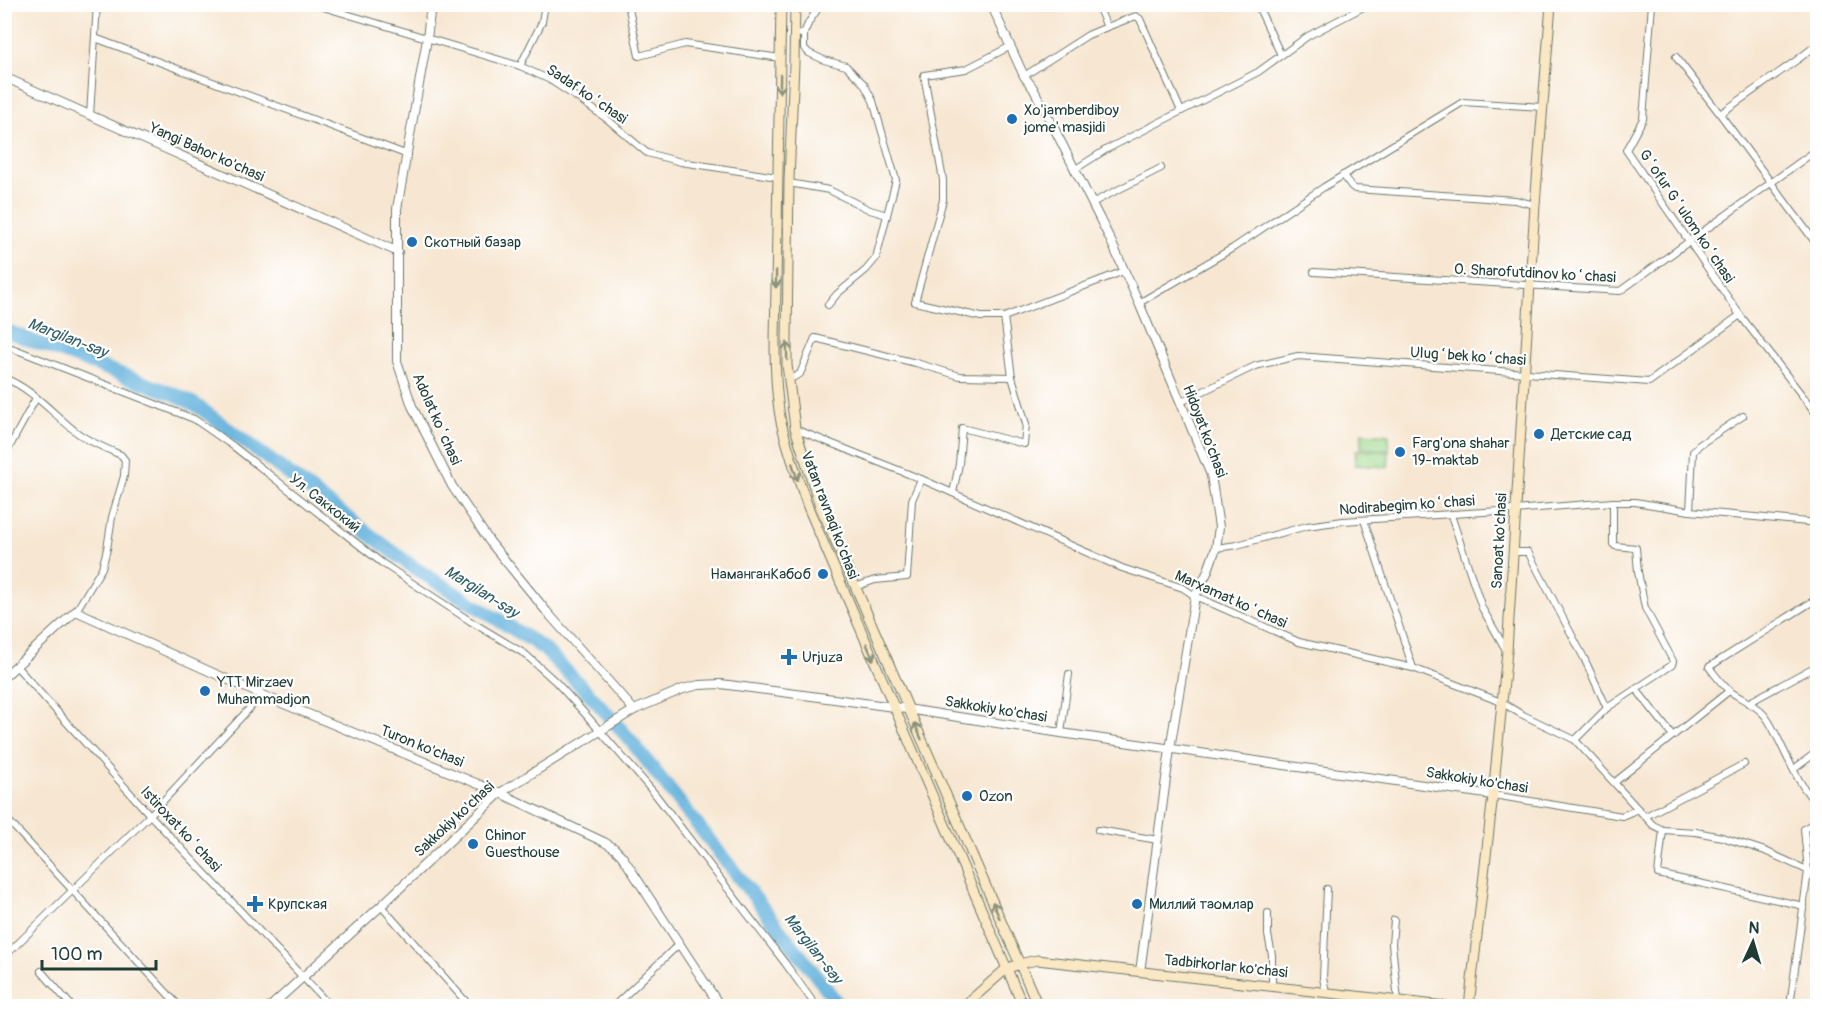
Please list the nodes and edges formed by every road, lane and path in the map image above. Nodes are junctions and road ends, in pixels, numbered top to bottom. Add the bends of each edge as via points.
1 (97, 4) edge
2 (313, 4) edge
3 (431, 4) edge
4 (545, 4) edge
5 (628, 4) edge
6 (781, 4) edge
7 (795, 4) edge
8 (821, 4) edge
9 (991, 4) edge
10 (1097, 4) edge
11 (1257, 4) edge
12 (1369, 4) edge
13 (1551, 4) edge
14 (1652, 4) edge
15 (1107, 27) junction
16 (800, 35) junction
17 (95, 38) junction
18 (427, 39) junction
19 (1818, 44) edge
20 (1009, 46) junction
21 (1281, 55) junction
22 (1676, 57) dead end
23 (780, 58) junction
24 (520, 66) junction
25 (1024, 76) junction
26 (4, 77) edge
27 (1543, 107) junction
28 (1181, 111) junction
29 (1720, 114) junction
30 (90, 115) junction
31 (1818, 149) edge
32 (408, 154) junction
33 (778, 155) junction
34 (790, 155) junction
35 (1161, 168) dead end
36 (1074, 170) junction
37 (1343, 175) junction
38 (777, 177) junction
39 (789, 183) junction
40 (1770, 183) junction
41 (1092, 202) junction
42 (1535, 205) junction
43 (887, 215) junction
44 (1688, 242) junction
45 (1818, 246) edge
46 (398, 252) junction
47 (1124, 271) junction
48 (1314, 272) dead end
49 (1531, 287) junction
50 (1139, 303) junction
51 (828, 305) dead end
52 (1740, 315) junction
53 (1004, 317) junction
54 (4, 345) edge
55 (1525, 372) junction
56 (1012, 377) junction
57 (4, 378) edge
58 (788, 380) junction
59 (36, 398) junction
60 (1181, 402) junction
61 (1743, 416) dead end
62 (1818, 416) edge
63 (795, 428) junction
64 (4, 457) edge
65 (921, 479) junction
66 (953, 493) junction
67 (1613, 502) junction
68 (1515, 510) junction
69 (1690, 511) junction
70 (1451, 515) junction
71 (1364, 520) junction
72 (1818, 523) edge
73 (1216, 548) junction
74 (1513, 552) junction
75 (855, 586) junction
76 (1195, 596) junction
77 (1818, 598) edge
78 (76, 611) junction
79 (1507, 651) junction
80 (1818, 664) edge
81 (16, 666) junction
82 (1413, 668) junction
83 (1069, 674) dead end
84 (4, 677) edge
85 (1636, 689) junction
86 (1729, 691) junction
87 (262, 695) junction
88 (1501, 702) junction
89 (1748, 703) junction
90 (894, 707) junction
91 (1608, 708) junction
92 (909, 709) junction
93 (634, 710) junction
94 (600, 730) junction
95 (1061, 733) junction
96 (1673, 736) junction
97 (1575, 740) junction
98 (1170, 749) junction
99 (1818, 751) edge
100 (1744, 764) dead end
101 (1794, 769) junction
102 (1615, 782) junction
103 (500, 793) junction
104 (1493, 795) junction
105 (1818, 804) edge
106 (1638, 808) junction
107 (150, 814) junction
108 (4, 816) edge
109 (1646, 816) junction
110 (1818, 820) edge
111 (1098, 830) dead end
112 (1663, 830) junction
113 (1158, 840) junction
114 (1808, 871) junction
115 (1818, 875) edge
116 (1327, 889) dead end
117 (73, 891) junction
118 (381, 906) junction
119 (1804, 906) junction
120 (1268, 913) dead end
121 (1394, 920) dead end
122 (679, 944) junction
123 (4, 957) edge
124 (1019, 964) junction
125 (1006, 969) junction
126 (41, 971) dead end
127 (1140, 972) junction
128 (303, 978) junction
129 (1272, 986) junction
130 (1326, 992) junction
131 (1398, 1001) junction
132 (4, 1002) edge
133 (468, 1004) dead end
134 (9, 1006) edge
135 (65, 1006) edge
136 (178, 1006) edge
137 (271, 1006) edge
138 (330, 1006) edge
139 (614, 1006) edge
140 (720, 1006) edge
141 (816, 1006) edge
142 (964, 1006) edge
143 (1023, 1006) edge
144 (1038, 1006) edge
145 (1445, 1006) edge
146 (1469, 1006) edge
147 (1790, 1006) edge

1 - 17 street
2 - 18 street, Sadaf koʻchasi
3 - 18 street, Adolat koʻchasi
4 - 24 street via 542,22
5 - 23 street via 639,56 685,44
6 - 23 main road, Vatan ravnaqi ko'chasi
7 - 16 main road, Vatan ravnaqi ko'chasi
8 - 16 street
9 - 20 street, Hidoyat ko'chasi
10 - 15 street
11 - 21 street
12 - 21 street
13 - 27 main road, Sanoat ko'chasi
14 - 44 street, Gʻofur Gʻulom koʻchasi via 1643,119 1626,150
15 - 25 street
15 - 28 street via 1131,17 1140,19
16 - 34 main road, Vatan ravnaqi ko'chasi
16 - 43 street via 809,53 846,66 864,84 873,101 896,180
17 - 30 street
17 - 32 street
18 - 24 street, Sadaf koʻchasi
18 - 32 street, Adolat koʻchasi
19 - 29 street
20 - 25 street, Hidoyat ko'chasi
20 - 53 street via 966,69 924,75 943,180 943,200 915,302 981,318
21 - 28 street via 1257,72
22 - 29 street
23 -> 33 main road, Vatan ravnaqi ko'chasi
24 - 38 street, Sadaf koʻchasi via 579,99 647,153
25 - 36 street, Hidoyat ko'chasi
26 - 30 street, Yangi Bahor ko'chasi
27 - 37 street via 1463,102
27 - 42 main road, Sanoat ko'chasi
28 - 36 street
29 - 40 street
30 - 46 street, Yangi Bahor ko'chasi
31 - 40 street, O. Sharofutdinov koʻchasi
32 - 46 street, Adolat koʻchasi via 397,209
33 - 34 main road
33 - 38 main road, Vatan ravnaqi ko'chasi
34 - 39 main road, Vatan ravnaqi ko'chasi
35 - 41 street
36 - 41 street, Hidoyat ko'chasi
37 - 42 street via 1355,189 1515,200
37 - 50 street via 1233,248
38 -> 90 main road, Vatan ravnaqi ko'chasi via 775,350 781,419 808,507
39 - 43 street via 829,190
58 -> 39 main road, Vatan ravnaqi ko'chasi
40 - 44 street, O. Sharofutdinov koʻchasi
40 - 45 street
41 - 47 street, Hidoyat ko'chasi
42 - 49 main road, Sanoat ko'chasi
43 - 51 street via 876,258
44 - 49 street, O. Sharofutdinov koʻchasi via 1620,291
44 - 52 street, Gʻofur Gʻulom koʻchasi
46 - 93 street, Adolat koʻchasi via 397,361 412,406 452,486 490,542
47 - 50 street, Hidoyat ko'chasi
47 - 53 street
48 - 49 street, O. Sharofutdinov koʻchasi
49 - 55 main road, Sanoat ko'chasi
50 - 60 street, Hidoyat ko'chasi
52 - 55 street, Ulugʻbek koʻchasi via 1649,382
52 - 62 street, Gʻofur Gʻulom koʻchasi
53 - 56 street
54 - 94 street, Ул. Саккокий via 194,419 382,563 525,654
55 - 60 street, Ulugʻbek koʻchasi via 1298,356 1256,366
55 - 68 main road, Sanoat ko'chasi
56 - 58 street via 960,376 814,338 800,374
56 - 66 street via 1026,424 1024,444 962,428
57 - 59 street
58 - 63 main road, Vatan ravnaqi ko'chasi
59 - 64 street
59 - 78 street via 81,435 124,460 124,476 102,568
60 - 73 street, Hidoyat ko'chasi via 1211,475 1219,527
61 - 69 street via 1694,452
63 - 65 street, Marxamat koʻchasi
63 - 75 main road, Vatan ravnaqi ko'chasi via 819,503
65 - 66 street, Marxamat koʻchasi
65 - 75 street via 912,500 907,577
66 - 76 street, Marxamat koʻchasi
67 - 68 street, Nodirabegim koʻchasi
67 - 69 street, Nodirabegim koʻchasi
67 - 85 street via 1613,544 1636,548 1645,608 1673,660 1672,665
68 - 70 street, Nodirabegim koʻchasi
68 - 74 main road, Sanoat ko'chasi
69 - 72 street, Nodirabegim koʻchasi
70 - 71 street, Nodirabegim koʻchasi
70 - 79 street via 1482,608
71 - 73 street, Nodirabegim koʻchasi via 1307,526
71 - 82 street
73 - 76 street, Hidoyat ko'chasi
74 - 79 main road, Sanoat ko'chasi
74 - 91 street via 1528,552
75 - 92 main road, Vatan ravnaqi ko'chasi
76 - 82 street, Marxamat koʻchasi via 1299,642
76 - 98 street, Hidoyat ko'chasi
77 - 86 street via 1709,668
78 - 81 street
78 - 87 street, Turon ko'chasi
79 - 88 main road, Sanoat ko'chasi
80 - 89 street
81 - 84 street
81 - 107 street, Istiroxat koʻchasi
82 - 88 street, Marxamat koʻchasi
83 - 95 street
85 - 91 street
85 - 96 street
86 - 89 street
86 - 96 street
87 - 103 street, Turon ko'chasi
87 - 107 street
88 - 97 street, Marxamat koʻchasi
88 - 104 main road, Sanoat ko'chasi
89 - 101 street via 1767,718
90 - 92 street, Sakkokiy ko'chasi
90 - 93 street, Sakkokiy ko'chasi via 721,684 683,689
90 - 125 main road, Vatan ravnaqi ko'chasi
91 - 97 street
92 - 95 street, Sakkokiy ko'chasi
124 -> 92 main road, Vatan ravnaqi ko'chasi
93 - 94 street, Sakkokiy ko'chasi
94 - 103 street, Sakkokiy ko'chasi
94 - 141 street, Ул. Саккокий via 655,794
95 - 98 street, Sakkokiy ko'chasi
96 - 102 street
97 - 102 street, Marxamat koʻchasi
98 - 104 street, Sakkokiy ko'chasi
98 - 113 street, Hidoyat ko'chasi
99 - 101 street
100 - 109 street
101 - 105 street
102 - 106 street, Marxamat koʻchasi
103 - 118 street, Sakkokiy ko'chasi
103 - 122 street, Turon ko'chasi via 614,848
104 - 106 street, Sakkokiy ko'chasi via 1622,816
104 - 146 main road, Sanoat ko'chasi
106 - 109 street
107 - 117 street
107 - 128 street, Istiroxat koʻchasi
108 - 117 street
109 - 112 street
110 - 114 street via 1804,829
111 - 113 street
112 - 114 street via 1722,837
112 - 119 street via 1658,874
113 - 127 street, Hidoyat ko'chasi
114 - 115 street
114 - 119 street
116 - 130 street via 1323,978
117 - 123 street
117 - 136 street
118 - 128 street, Sakkokiy ko'chasi
118 - 133 street
119 - 147 street
120 - 129 street
121 - 131 street via 1392,944
122 - 139 street
122 - 140 street, Turon ko'chasi
124 - 125 main road, Tadbirkorlar ko'chasi
124 - 127 main road, Tadbirkorlar ko'chasi via 1037,960
124 - 144 main road
125 - 142 main road
125 - 143 main road
126 - 135 street via 69,1003
127 - 129 main road, Tadbirkorlar ko'chasi
128 - 137 street, Sakkokiy ko'chasi
128 - 138 street, Istiroxat koʻchasi
129 - 130 main road, Tadbirkorlar ko'chasi
130 - 131 main road, Tadbirkorlar ko'chasi
131 - 145 main road, Tadbirkorlar ko'chasi
132 - 134 main road

